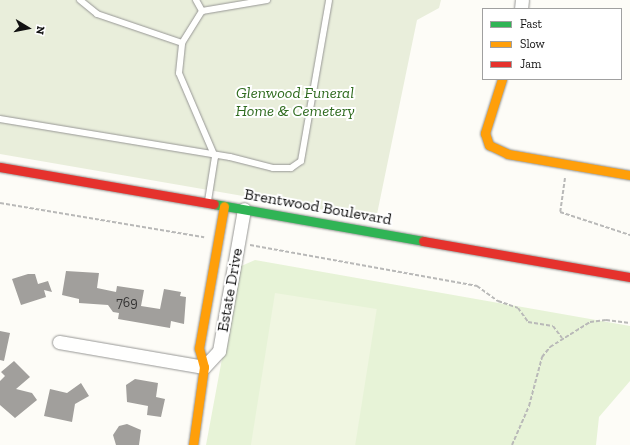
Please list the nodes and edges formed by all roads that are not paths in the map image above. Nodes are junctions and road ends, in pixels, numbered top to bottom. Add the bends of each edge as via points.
1 (80, 0) edge
2 (196, 0) edge
3 (267, 0) edge
4 (329, 0) edge
5 (202, 11) junction
6 (182, 43) junction
7 (502, 80) edge
8 (0, 118) edge
9 (215, 157) junction
10 (0, 167) edge
11 (630, 175) edge
12 (208, 203) junction
13 (224, 206) junction
14 (244, 209) junction
15 (630, 277) edge
16 (59, 342) dead end
17 (204, 366) junction
18 (193, 445) edge

1 - 6 lane via 97,14
2 - 5 lane
3 - 5 lane
4 - 9 lane via 301,161 291,168 273,168
5 - 6 lane
6 - 9 lane via 179,73
7 - 11 street via 485,133 489,145 508,154
8 - 9 lane
9 - 12 lane
10 - 12 street, Brentwood Boulevard
12 - 13 street, Brentwood Boulevard
13 - 14 street, Brentwood Boulevard
13 - 17 street, Estate Drive via 198,348
14 - 15 street, Brentwood Boulevard
14 - 17 street, Estate Drive via 219,351
16 - 17 street
17 - 18 street, Estate Drive

